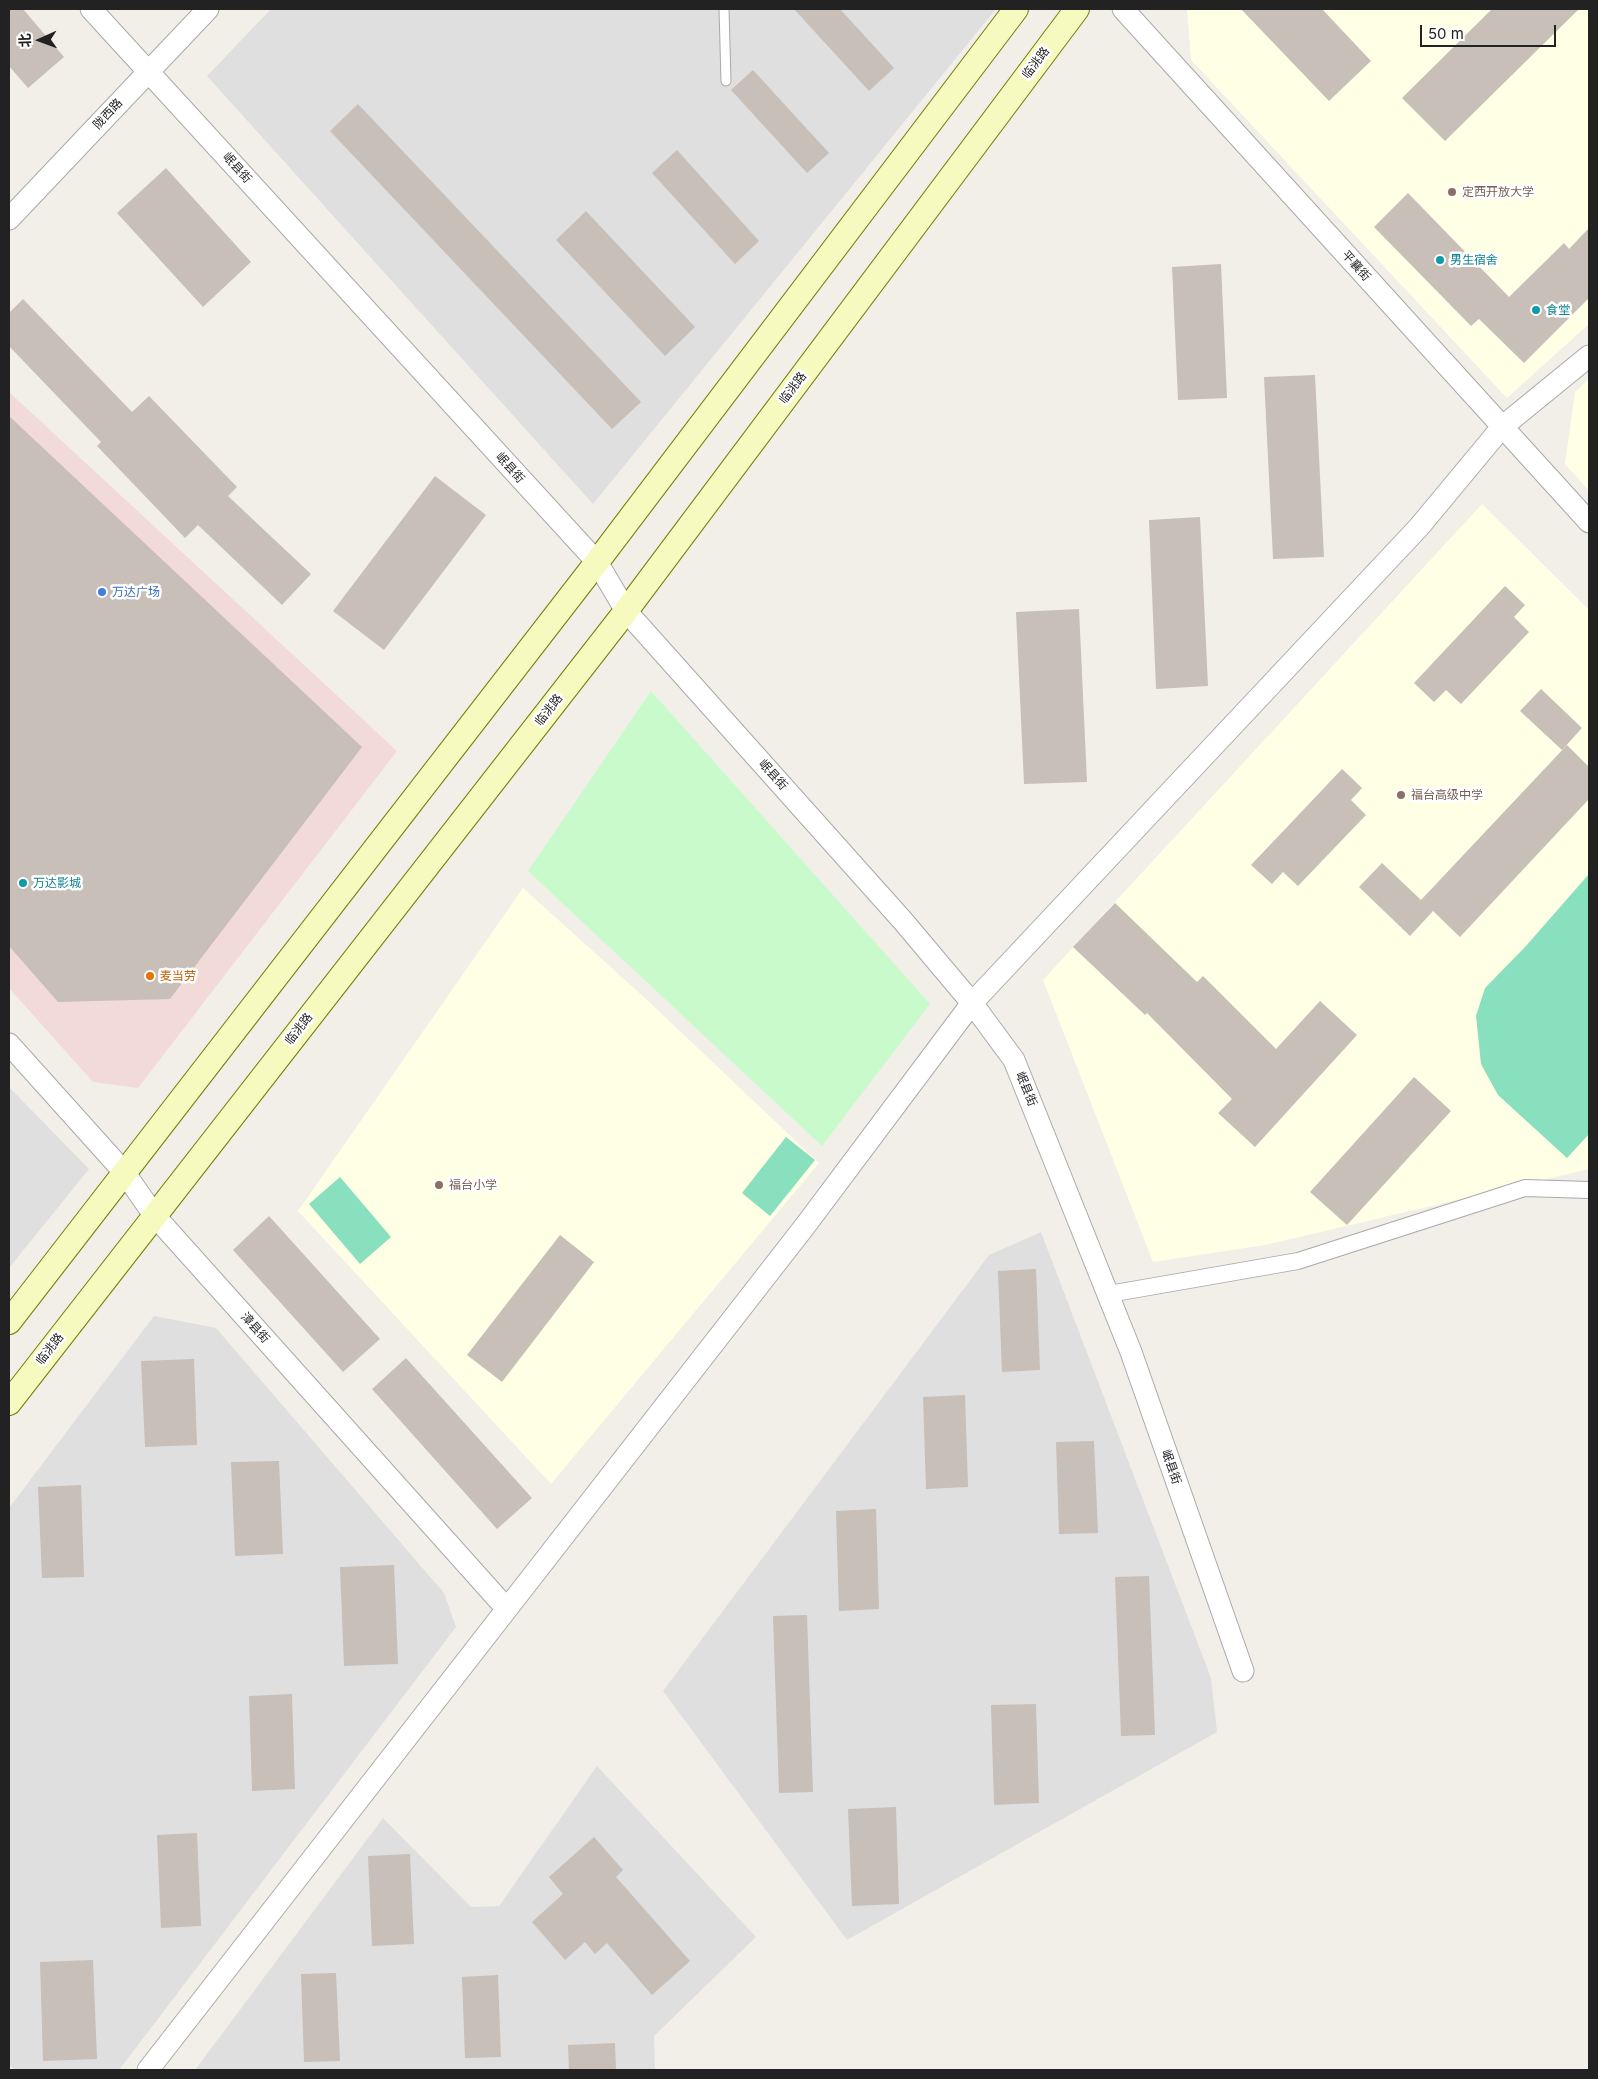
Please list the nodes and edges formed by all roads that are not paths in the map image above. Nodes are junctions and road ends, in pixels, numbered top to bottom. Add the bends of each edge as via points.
1 (91, 9) edge
2 (208, 9) edge
3 (724, 9) edge
4 (1016, 9) edge
5 (1077, 9) edge
6 (1124, 9) edge
7 (148, 71) junction
8 (726, 81) dead end
9 (9, 219) edge
10 (1589, 356) edge
11 (1502, 427) junction
12 (1589, 522) edge
13 (596, 562) junction
14 (626, 611) junction
15 (972, 1002) junction
16 (9, 1044) edge
17 (124, 1172) junction
18 (1589, 1190) edge
19 (154, 1214) junction
20 (1109, 1294) junction
21 (9, 1322) edge
22 (9, 1403) edge
23 (506, 1608) junction
24 (1243, 1671) dead end
25 (148, 2070) edge

1 - 7 street, 岷县街
2 - 7 street, 陇西路
3 - 8 lane
4 - 13 main road
5 - 14 main road, 临洮路
6 - 11 street, 平襄街
7 - 9 street, 陇西路
7 - 13 street, 岷县街
10 - 11 street
11 - 12 street, 平襄街
11 - 15 street via 1419,527
13 - 14 street, 岷县街
13 - 17 main road
14 - 15 street, 岷县街
14 - 19 main road, 临洮路
15 - 20 street, 岷县街 via 1014,1060
15 - 23 street via 805,1226
16 - 17 street, 漳县街
17 - 19 street, 漳县街
17 - 21 main road
18 - 20 street via 1525,1188 1298,1261
19 - 22 main road, 临洮路
19 - 23 street, 漳县街
20 - 24 street, 岷县街
23 - 25 street

